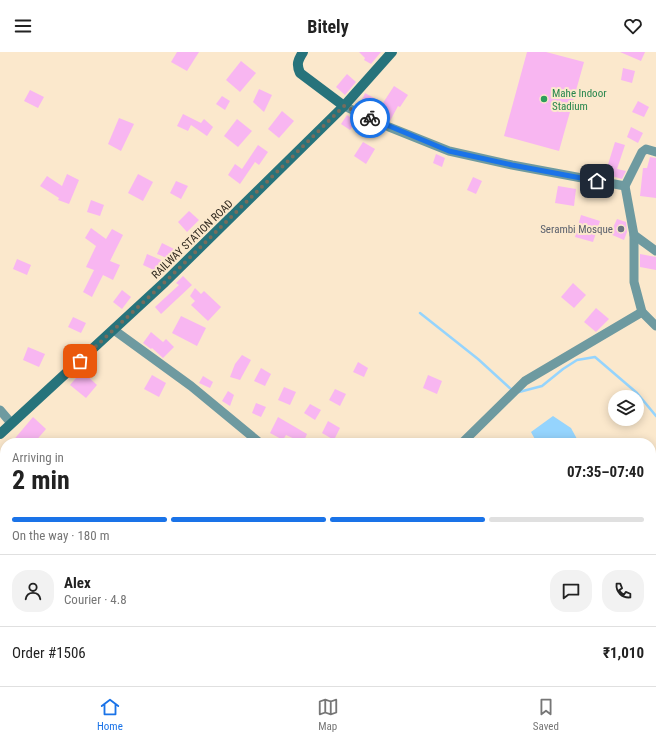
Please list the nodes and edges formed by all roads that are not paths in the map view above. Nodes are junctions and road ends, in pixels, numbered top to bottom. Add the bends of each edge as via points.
1 (303, 52) edge
2 (392, 52) edge
3 (344, 106) junction
4 (656, 152) edge
5 (626, 186) junction
6 (634, 235) junction
7 (656, 251) edge
8 (642, 312) junction
9 (656, 326) edge
10 (114, 330) junction
11 (0, 410) edge
12 (11, 423) junction
13 (0, 434) edge
14 (254, 438) edge
15 (467, 438) edge

1 - 3 street via 297,67 300,74
2 - 3 street, RAILWAY STATION ROAD
3 - 5 street via 449,151
3 - 10 street, RAILWAY STATION ROAD
4 - 5 street via 646,149 642,152
5 - 6 street
6 - 7 street
6 - 8 street via 634,282
8 - 9 street
8 - 15 street via 525,381
10 - 12 street, RAILWAY STATION ROAD
10 - 14 street via 191,386
11 - 12 street
12 - 13 street, RAILWAY STATION ROAD

